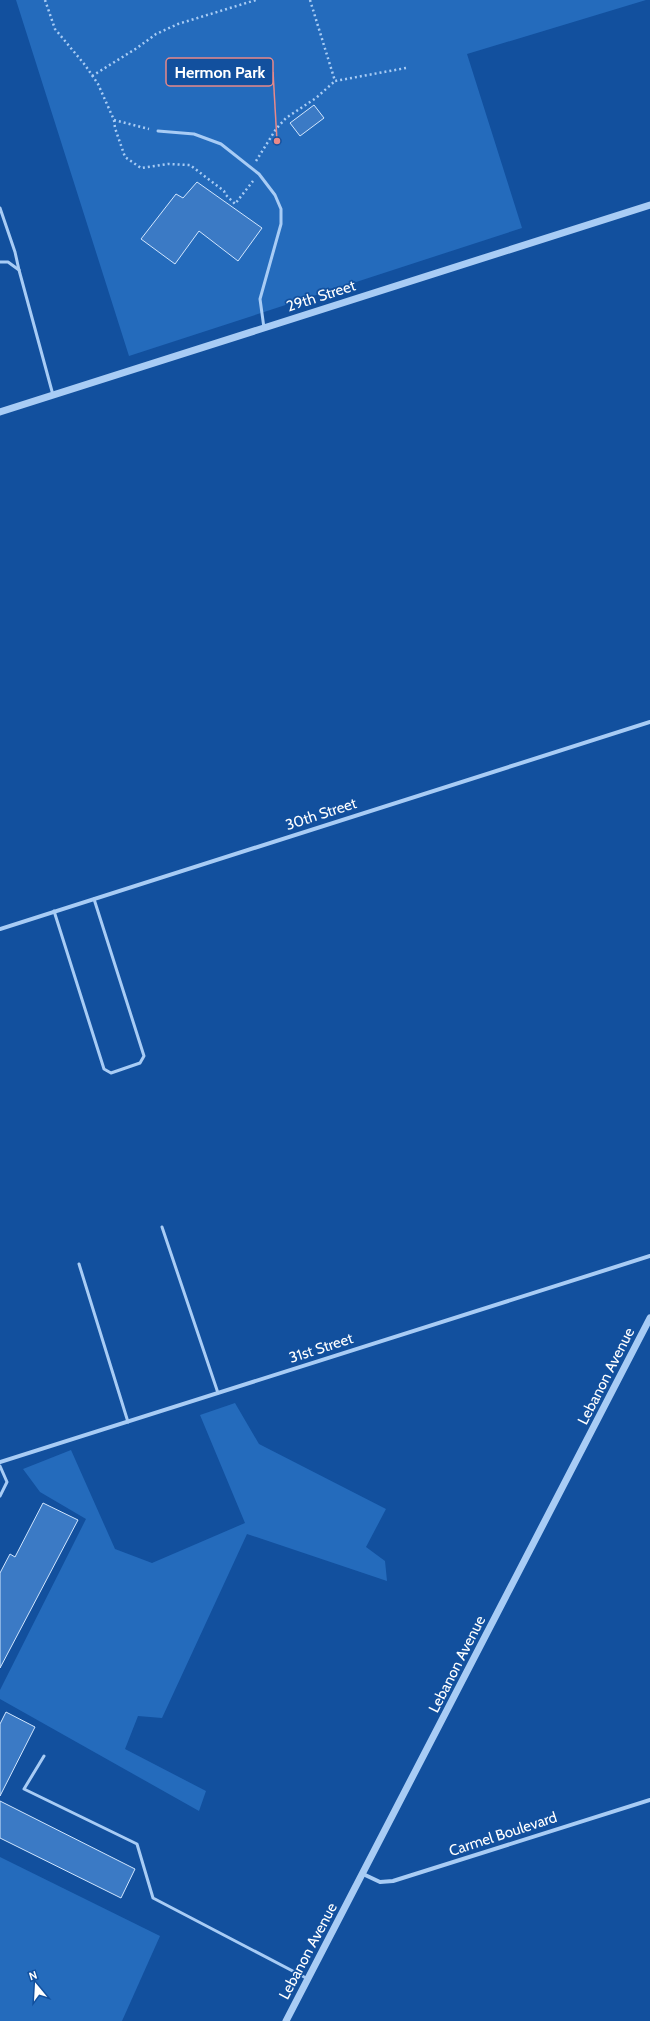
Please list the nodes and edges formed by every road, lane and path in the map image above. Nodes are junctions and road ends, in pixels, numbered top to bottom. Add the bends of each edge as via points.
1 (45, 0) edge
2 (256, 0) edge
3 (310, 0) edge
4 (406, 68) dead end
5 (92, 76) junction
6 (335, 81) junction
7 (114, 120) junction
8 (158, 131) joint
9 (252, 168) junction
10 (259, 174) junction
11 (650, 205) edge
12 (0, 208) edge
13 (0, 262) edge
14 (19, 270) junction
15 (264, 328) junction
16 (53, 395) junction
17 (0, 412) edge
18 (650, 722) edge
19 (94, 899) junction
20 (54, 911) junction
21 (0, 928) edge
22 (162, 1227) dead end
23 (650, 1256) edge
24 (79, 1264) dead end
25 (650, 1318) edge
26 (218, 1393) junction
27 (128, 1422) junction
28 (0, 1462) edge
29 (0, 1466) edge
30 (0, 1496) edge
31 (44, 1756) dead end
32 (650, 1800) edge
33 (363, 1874) junction
34 (308, 1979) junction
35 (286, 2021) edge

1 - 5 path via 56,29
2 - 5 path via 178,24 156,34
3 - 6 path
4 - 6 path
5 - 7 path
6 - 9 path via 316,98 286,118 276,129
7 - 8 path
7 - 10 path via 125,157 141,168 168,164 190,165 224,191 235,204
8 - 9 lane via 194,134 221,144
9 - 10 lane
10 - 15 lane via 275,195 281,209 281,224 260,299
11 - 15 street, 29th Street
12 - 14 lane
13 - 14 lane via 8,262
14 - 16 lane
15 - 16 street, 29th Street
16 - 17 street, 29th Street
18 - 19 street, 30th Street
19 - 20 street, 30th Street
19 - 20 lane via 144,1056 140,1063 111,1073 104,1069
20 - 21 street, 30th Street
22 - 26 lane
23 - 26 street, 31st Street
24 - 27 lane
25 - 33 street, Lebanon Avenue
26 - 27 street, 31st Street
27 - 28 street, 31st Street
29 - 30 lane via 7,1482
31 - 34 lane via 24,1789 137,1844 153,1898
32 - 33 street, Carmel Boulevard via 393,1881 380,1882
33 - 34 street, Lebanon Avenue
34 - 35 street, Lebanon Avenue

